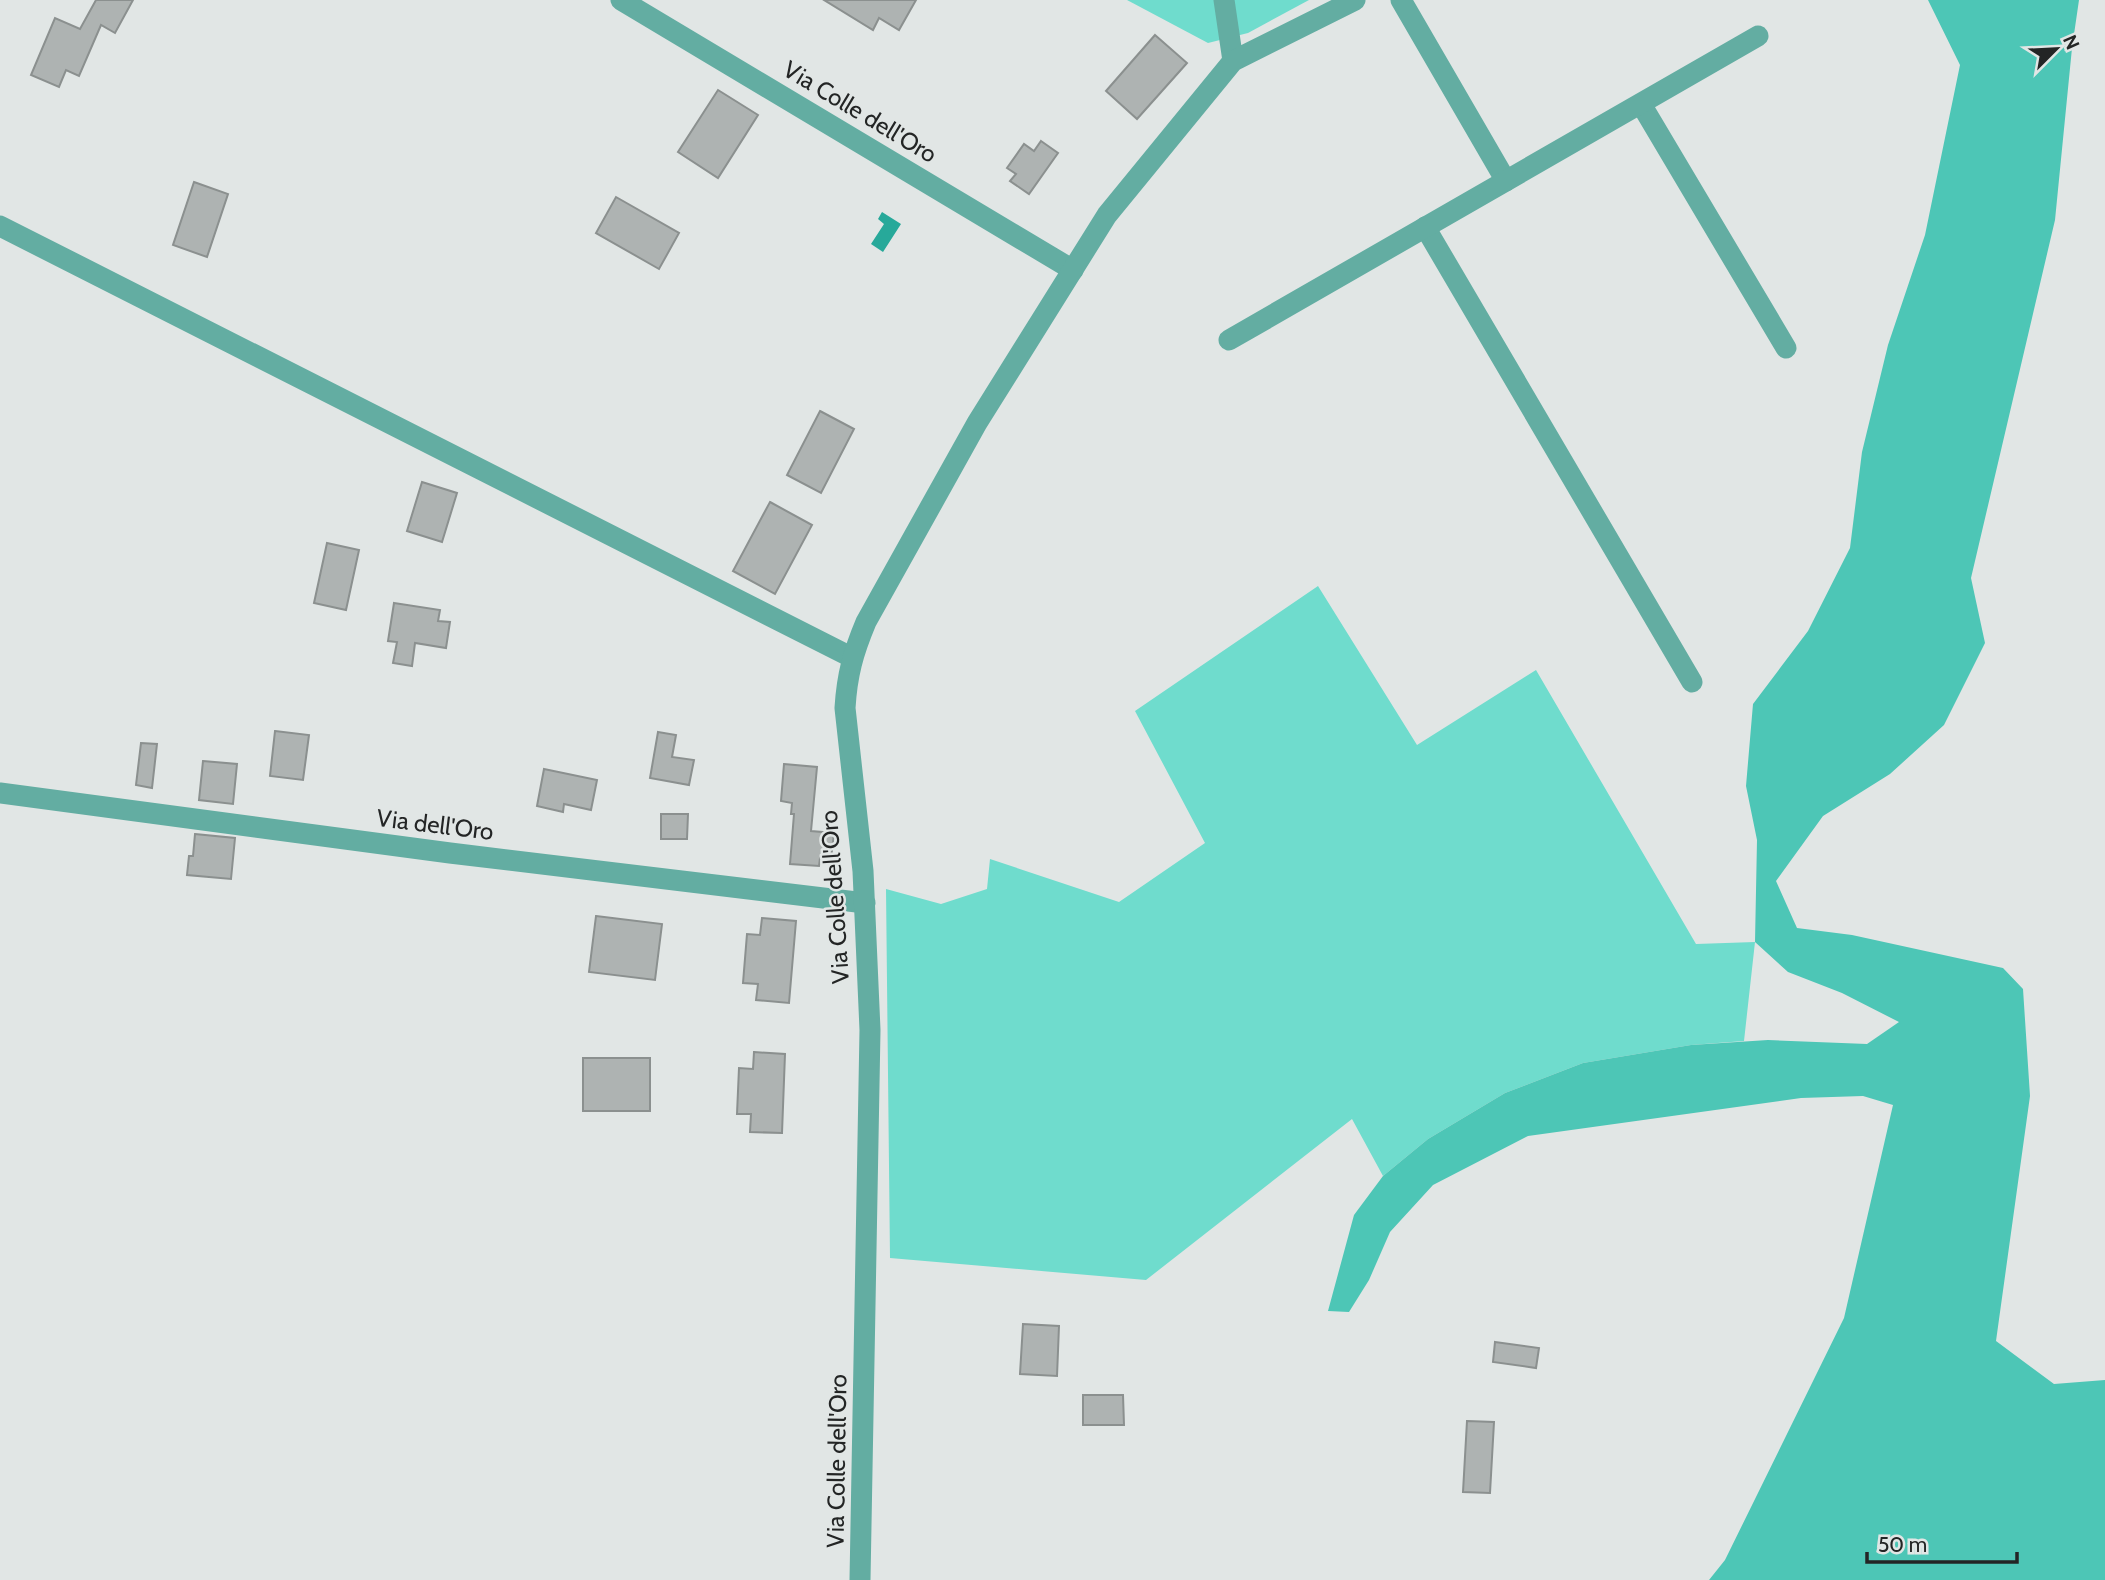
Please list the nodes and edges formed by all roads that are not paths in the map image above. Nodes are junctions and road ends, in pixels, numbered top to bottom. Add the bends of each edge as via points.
1 (621, 0) edge
2 (1224, 0) edge
3 (1354, 0) edge
4 (1401, 0) edge
5 (1758, 36) dead end
6 (1233, 61) junction
7 (1641, 104) junction
8 (1506, 181) junction
9 (0, 226) edge
10 (1425, 227) junction
11 (1073, 270) junction
12 (1229, 340) dead end
13 (1786, 348) dead end
14 (851, 657) junction
15 (1692, 682) dead end
16 (0, 793) edge
17 (864, 903) junction
18 (860, 1580) edge

1 - 11 street, Via Colle dell'Oro
2 - 6 street
3 - 6 street, Via Colle dell'Oro
4 - 8 street
5 - 7 street
6 - 11 street, Via Colle dell'Oro via 1107,215
7 - 8 street
7 - 13 street
8 - 10 street
9 - 14 street
10 - 12 street
10 - 15 street
11 - 14 street, Via Colle dell'Oro via 977,423
14 - 17 street, Via Colle dell'Oro via 845,708
16 - 17 street, Via dell'Oro
17 - 18 street, Via Colle dell'Oro via 870,1030

